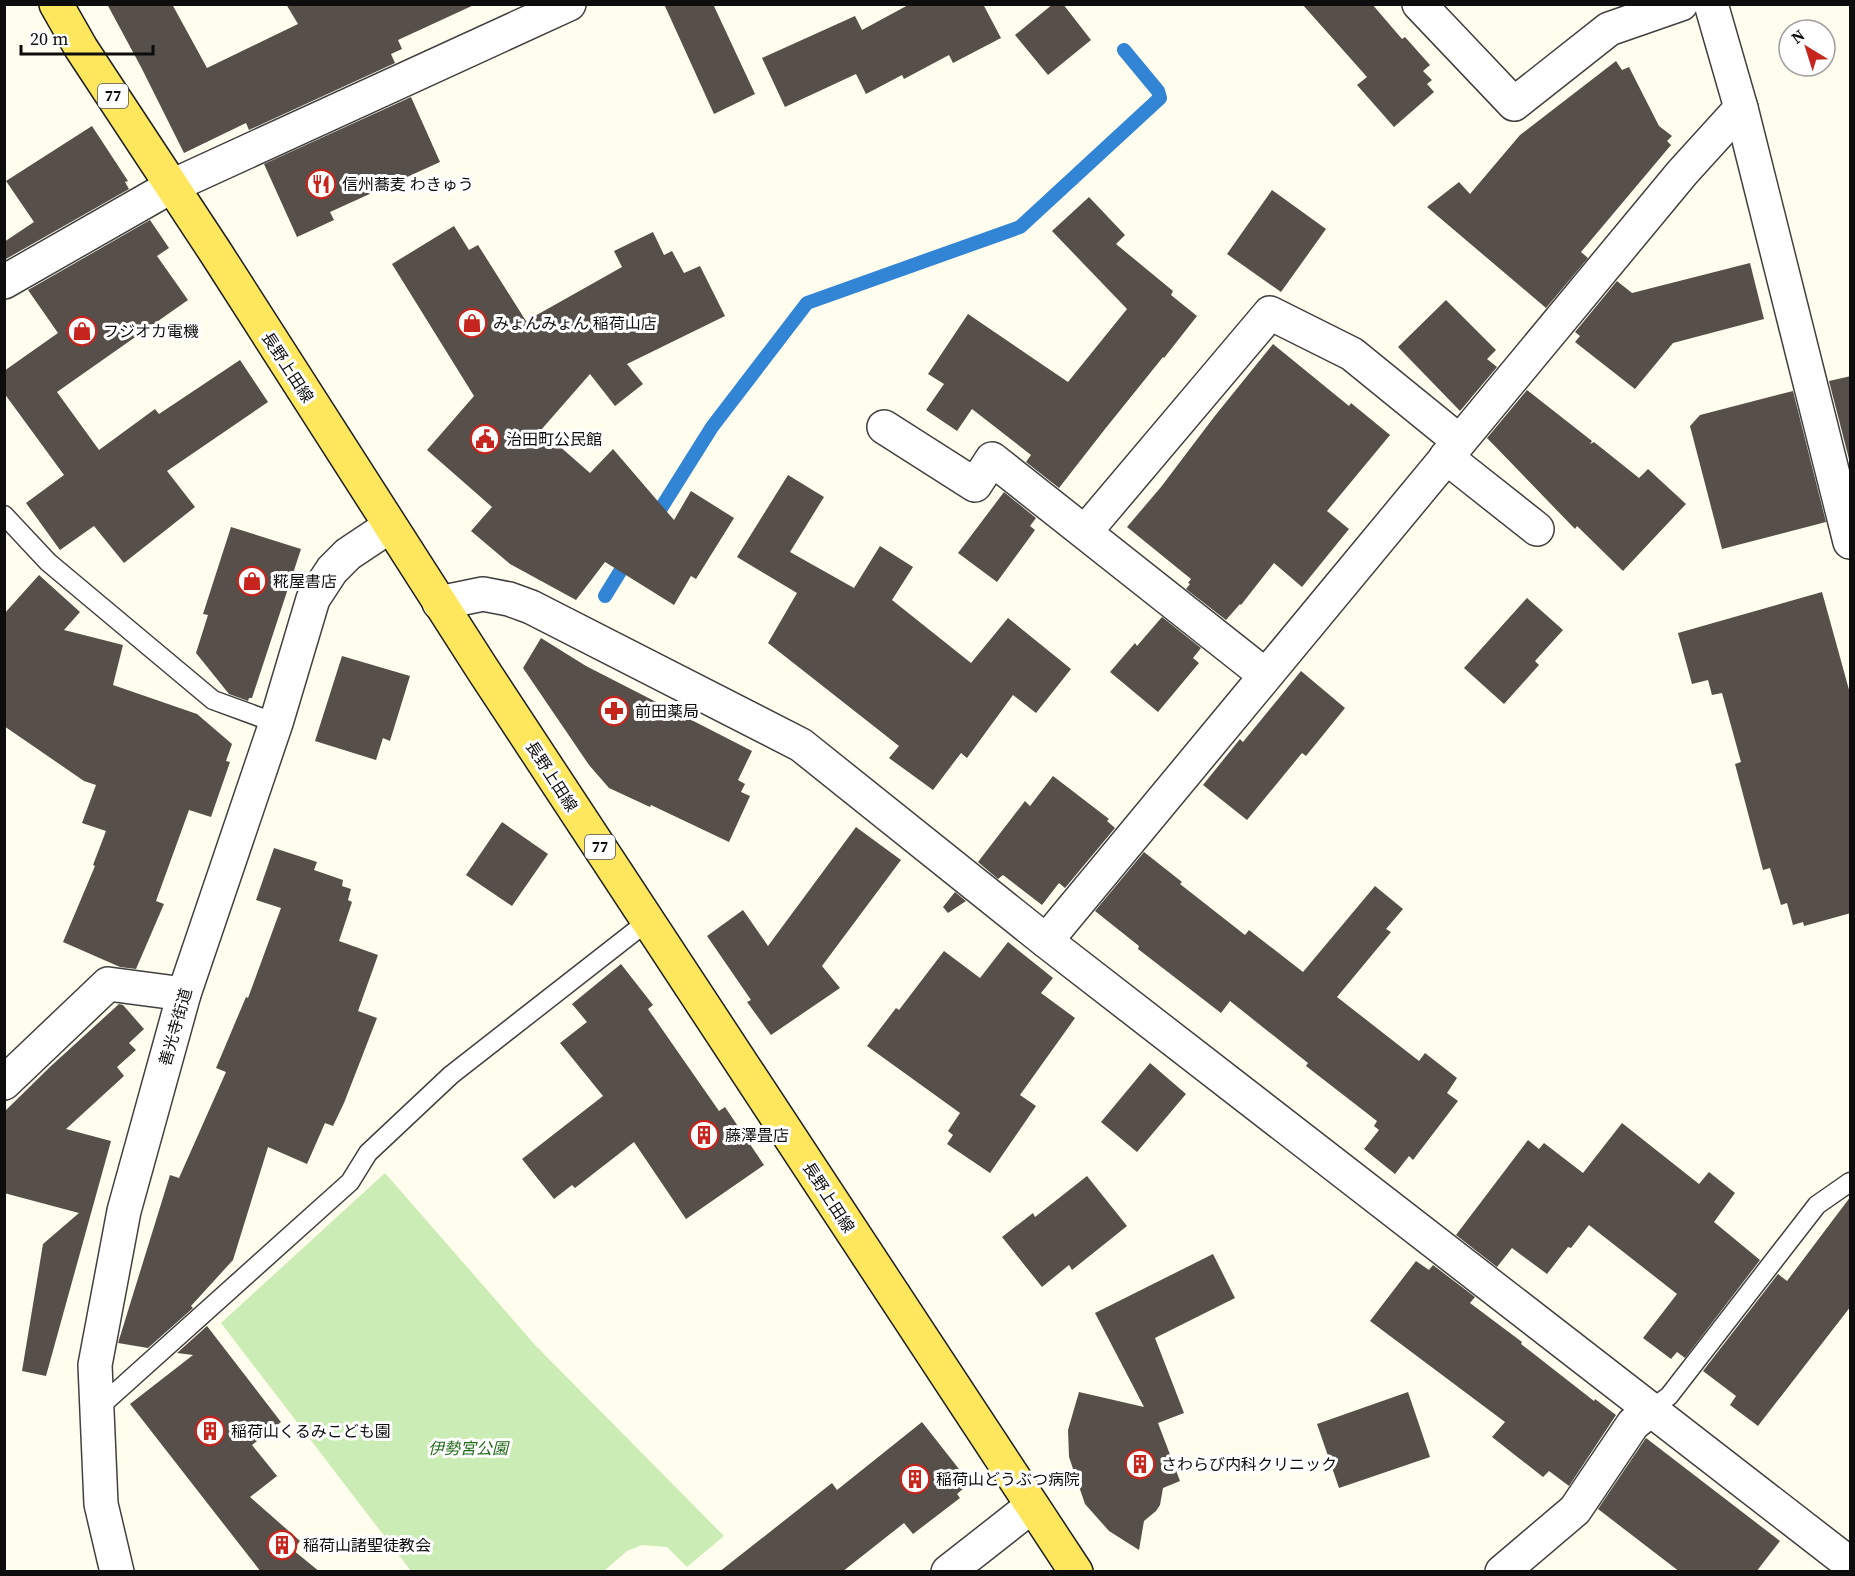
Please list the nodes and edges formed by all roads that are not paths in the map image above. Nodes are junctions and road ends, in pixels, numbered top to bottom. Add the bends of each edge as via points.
1 (56, 4) edge
2 (569, 4) edge
3 (1419, 4) edge
4 (1681, 4) edge
5 (1711, 4) edge
6 (1741, 108) junction
7 (172, 186) junction
8 (4, 282) edge
9 (885, 427) dead end
10 (1453, 449) junction
11 (4, 515) edge
12 (390, 526) junction
13 (1537, 529) dead end
14 (1085, 532) junction
15 (1851, 542) edge
16 (439, 603) junction
17 (1265, 675) junction
18 (276, 723) junction
19 (648, 921) junction
20 (1046, 941) junction
21 (184, 994) junction
22 (4, 1083) edge
23 (1851, 1182) edge
24 (96, 1410) junction
25 (1650, 1410) junction
26 (1032, 1506) junction
27 (1851, 1564) edge
28 (117, 1572) edge
29 (948, 1572) edge
30 (1076, 1572) edge
31 (1502, 1572) edge

1 - 7 main road, 長野上田線 / 77
2 - 7 street
3 - 4 street via 1514,104 1609,29
5 - 6 street
6 - 10 street via 1682,173
6 - 15 street
7 - 8 street
7 - 12 main road, 長野上田線 / 77
9 - 14 street via 975,485 992,459
10 - 13 street
10 - 14 street via 1352,354 1270,313
10 - 17 street
11 - 18 lane via 48,562 213,700
12 - 16 main road, 長野上田線 / 77
12 - 18 street, 善光寺街道 via 348,554 318,591
14 - 17 street
16 - 19 main road, 長野上田線 / 77
16 - 20 street via 483,594 531,607 801,745
17 - 20 street
18 - 21 street, 善光寺街道
19 - 24 lane via 451,1075 368,1153 350,1182
19 - 26 main road, 長野上田線 / 77
20 - 25 street
21 - 22 street via 108,984
21 - 24 street, 善光寺街道 via 124,1211 95,1365
23 - 25 lane via 1816,1205 1669,1396
24 - 28 street, 善光寺街道 via 101,1504
25 - 27 street
25 - 31 street via 1634,1424 1575,1510
26 - 29 street
26 - 30 main road, 長野上田線 / 77

